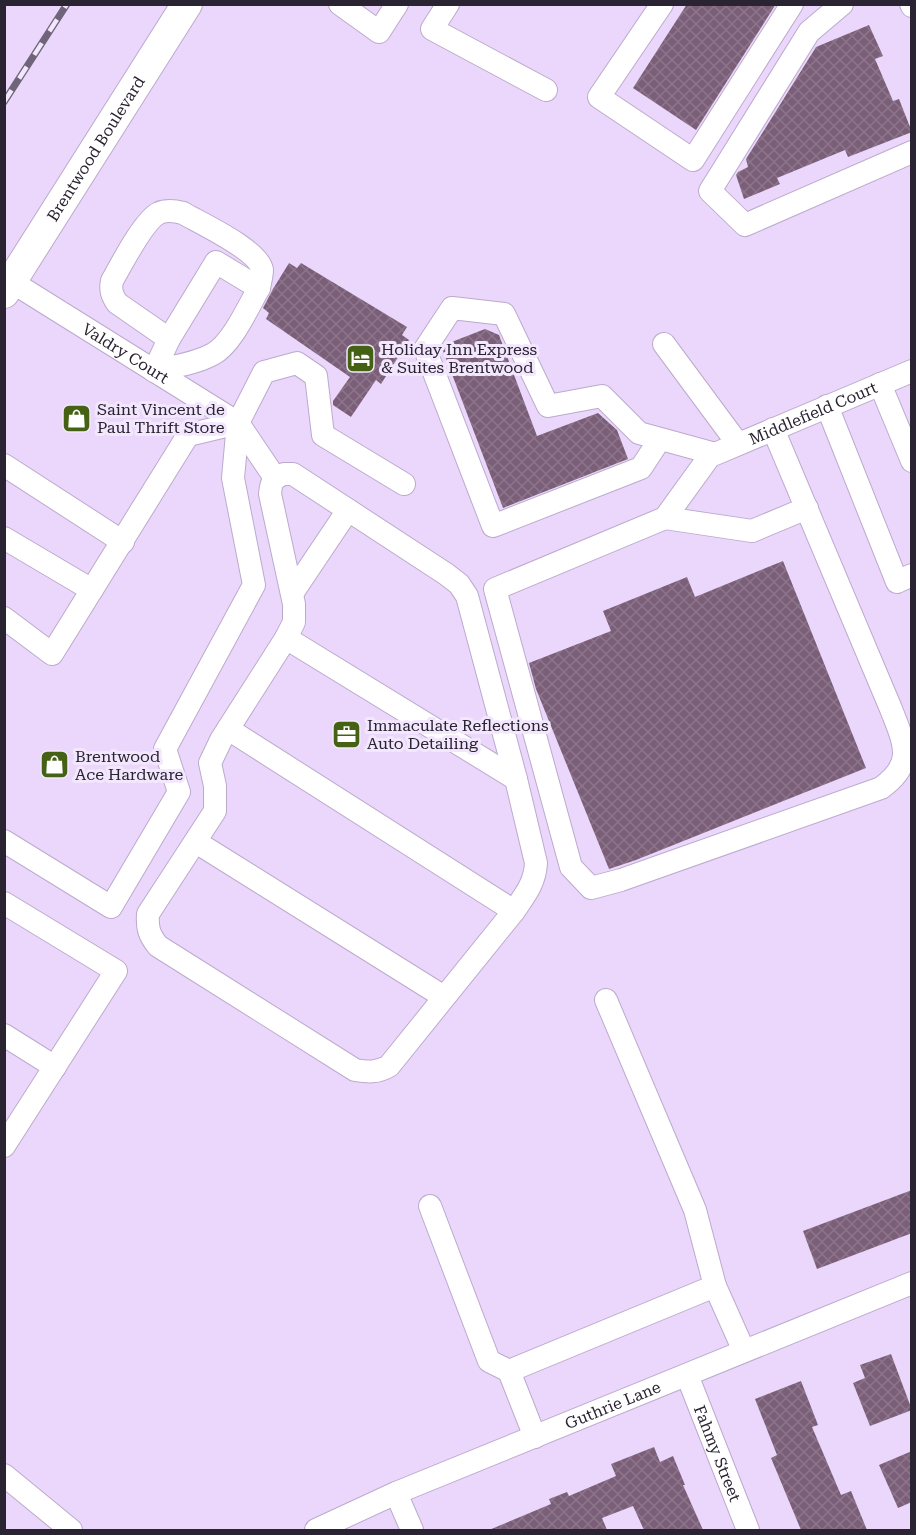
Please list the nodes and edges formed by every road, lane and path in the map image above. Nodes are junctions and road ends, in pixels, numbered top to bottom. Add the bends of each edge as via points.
1 (187, 4) edge
2 (340, 4) edge
3 (397, 4) edge
4 (448, 4) edge
5 (662, 4) edge
6 (792, 4) edge
7 (842, 4) edge
8 (546, 90) dead end
9 (912, 153) edge
10 (8, 287) edge
11 (259, 288) junction
12 (169, 339) junction
13 (664, 344) dead end
14 (154, 371) junction
15 (912, 371) edge
16 (880, 384) junction
17 (827, 406) junction
18 (238, 423) junction
19 (773, 429) junction
20 (660, 439) junction
21 (738, 444) junction
22 (714, 453) junction
23 (912, 461) edge
24 (4, 465) edge
25 (275, 478) junction
26 (404, 484) dead end
27 (807, 508) junction
28 (348, 510) junction
29 (665, 518) junction
30 (4, 538) edge
31 (123, 542) junction
32 (912, 575) edge
33 (92, 591) junction
34 (293, 592) junction
35 (4, 618) edge
36 (286, 638) junction
37 (224, 734) junction
38 (516, 779) junction
39 (4, 841) edge
40 (196, 842) junction
41 (4, 903) edge
42 (509, 917) junction
43 (444, 998) junction
44 (606, 1000) dead end
45 (4, 1035) edge
46 (55, 1067) junction
47 (4, 1146) edge
48 (430, 1206) dead end
49 (912, 1283) edge
50 (715, 1286) junction
51 (744, 1351) junction
52 (509, 1371) junction
53 (687, 1375) junction
54 (535, 1437) junction
55 (4, 1475) edge
56 (396, 1493) junction
57 (71, 1530) edge
58 (316, 1530) edge
59 (412, 1530) edge
60 (748, 1530) edge

1 - 10 main road, Brentwood Boulevard
2 - 3 street via 379,32
4 - 8 street via 432,29
5 - 6 street via 599,97 693,160
7 - 9 street via 809,32 710,191 745,225
10 - 14 street, Valdry Court
11 - 12 street via 216,262
11 - 12 street via 262,270 257,259 244,249 183,213 159,213 137,239 111,288 117,303
11 - 14 street via 225,345 215,353
12 - 14 street
13 - 21 street
14 - 18 street, Valdry Court
15 - 16 street, Middlefield Court
16 - 17 street, Middlefield Court
16 - 23 street
17 - 19 street, Middlefield Court
17 - 32 street via 897,582
18 - 25 street
18 - 26 street via 264,372 297,363 316,376 323,435
18 - 31 street via 188,435
18 - 39 street via 233,478 254,585 165,749 179,792 111,907
19 - 21 street, Middlefield Court
19 - 27 street
20 - 20 street via 639,433 602,396 548,406 504,314 452,308 425,349 493,526 641,468
20 - 22 street
21 - 22 street, Middlefield Court
22 - 29 street
24 - 31 street
25 - 28 street via 293,474
25 - 34 street via 270,494
27 - 29 street via 752,531
27 - 29 street via 905,746 896,778 881,788 591,888 571,867 495,589
28 - 34 street
28 - 38 street via 446,574 467,596
30 - 33 street
31 - 33 street
33 - 35 street via 52,654
34 - 36 street via 294,622
36 - 37 street
36 - 38 street
37 - 40 street via 210,763 215,811
37 - 42 street
38 - 42 street via 536,869 532,885
40 - 43 street
40 - 43 street via 148,914 150,937 158,946 345,1064 369,1072 389,1066
41 - 46 street via 116,971
42 - 43 street
44 - 50 street via 695,1210
45 - 46 street
46 - 47 street
48 - 52 street via 489,1361
49 - 51 street, Guthrie Lane
50 - 51 street
50 - 52 street
51 - 53 street, Guthrie Lane
52 - 54 street
53 - 54 street, Guthrie Lane
53 - 60 street, Fahmy Street
54 - 56 street, Guthrie Lane
55 - 57 street
56 - 58 street, Guthrie Lane
56 - 59 street

